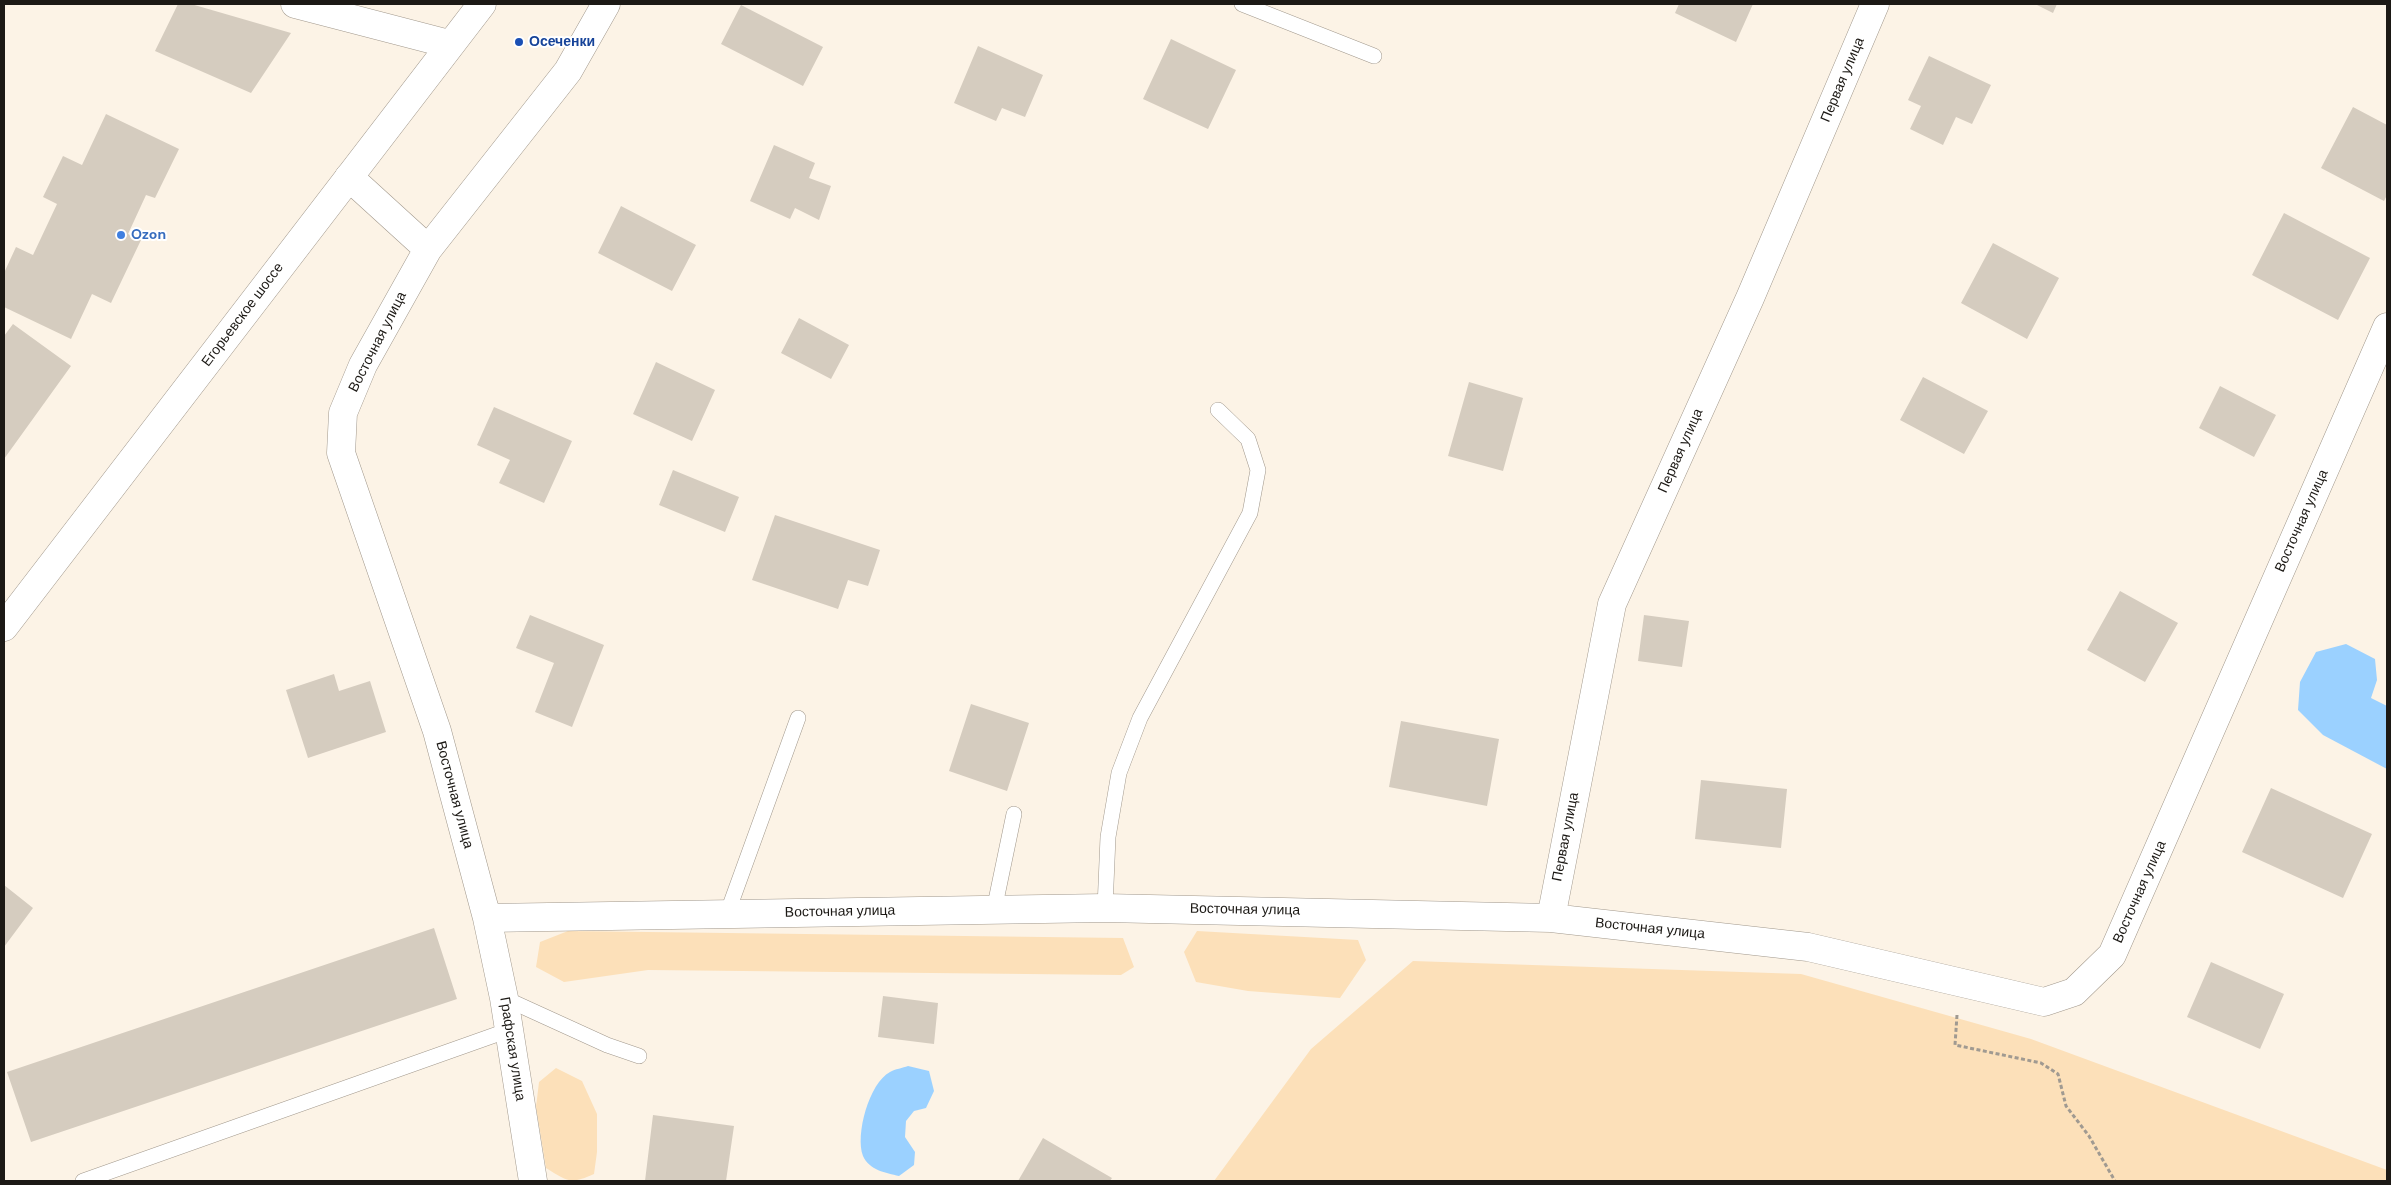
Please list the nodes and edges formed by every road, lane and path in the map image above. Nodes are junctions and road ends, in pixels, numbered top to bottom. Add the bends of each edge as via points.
1 (295, 4) edge
2 (482, 4) edge
3 (606, 4) edge
4 (1242, 4) edge
5 (1875, 4) edge
6 (449, 44) junction
7 (1374, 56) dead end
8 (349, 177) junction
9 (428, 249) junction
10 (2387, 326) edge
11 (1218, 410) dead end
12 (4, 627) edge
13 (798, 718) dead end
14 (1014, 814) dead end
15 (1105, 908) junction
16 (994, 910) junction
17 (727, 914) junction
18 (487, 918) junction
19 (1550, 918) junction
20 (504, 998) junction
21 (1958, 1011) dead end
22 (509, 1030) junction
23 (639, 1056) dead end
24 (83, 1181) edge
25 (533, 1181) edge
26 (2115, 1181) edge

1 - 6 street
2 - 6 street, Егорьевское шоссе
3 - 9 street, Восточная улица via 568,71
4 - 7 lane
5 - 19 street, Первая улица via 1750,298 1612,604
6 - 8 street, Егорьевское шоссе
8 - 9 street
8 - 12 street, Егорьевское шоссе
9 - 18 street, Восточная улица via 363,365 343,413 341,453 438,732
10 - 19 street, Восточная улица via 2112,955 2074,992 2044,1002 1808,946
11 - 15 lane via 1248,439 1258,470 1250,513 1140,718 1119,773 1108,837
13 - 17 lane
14 - 16 lane
15 - 16 street, Восточная улица
15 - 19 street, Восточная улица
16 - 17 street, Восточная улица
17 - 18 street, Восточная улица
18 - 20 street, Графская улица
20 - 22 street, Графская улица
20 - 23 lane via 607,1045
21 - 26 path via 1955,1044 2040,1062 2058,1074 2066,1106 2089,1136
22 - 24 lane
22 - 25 street, Графская улица

